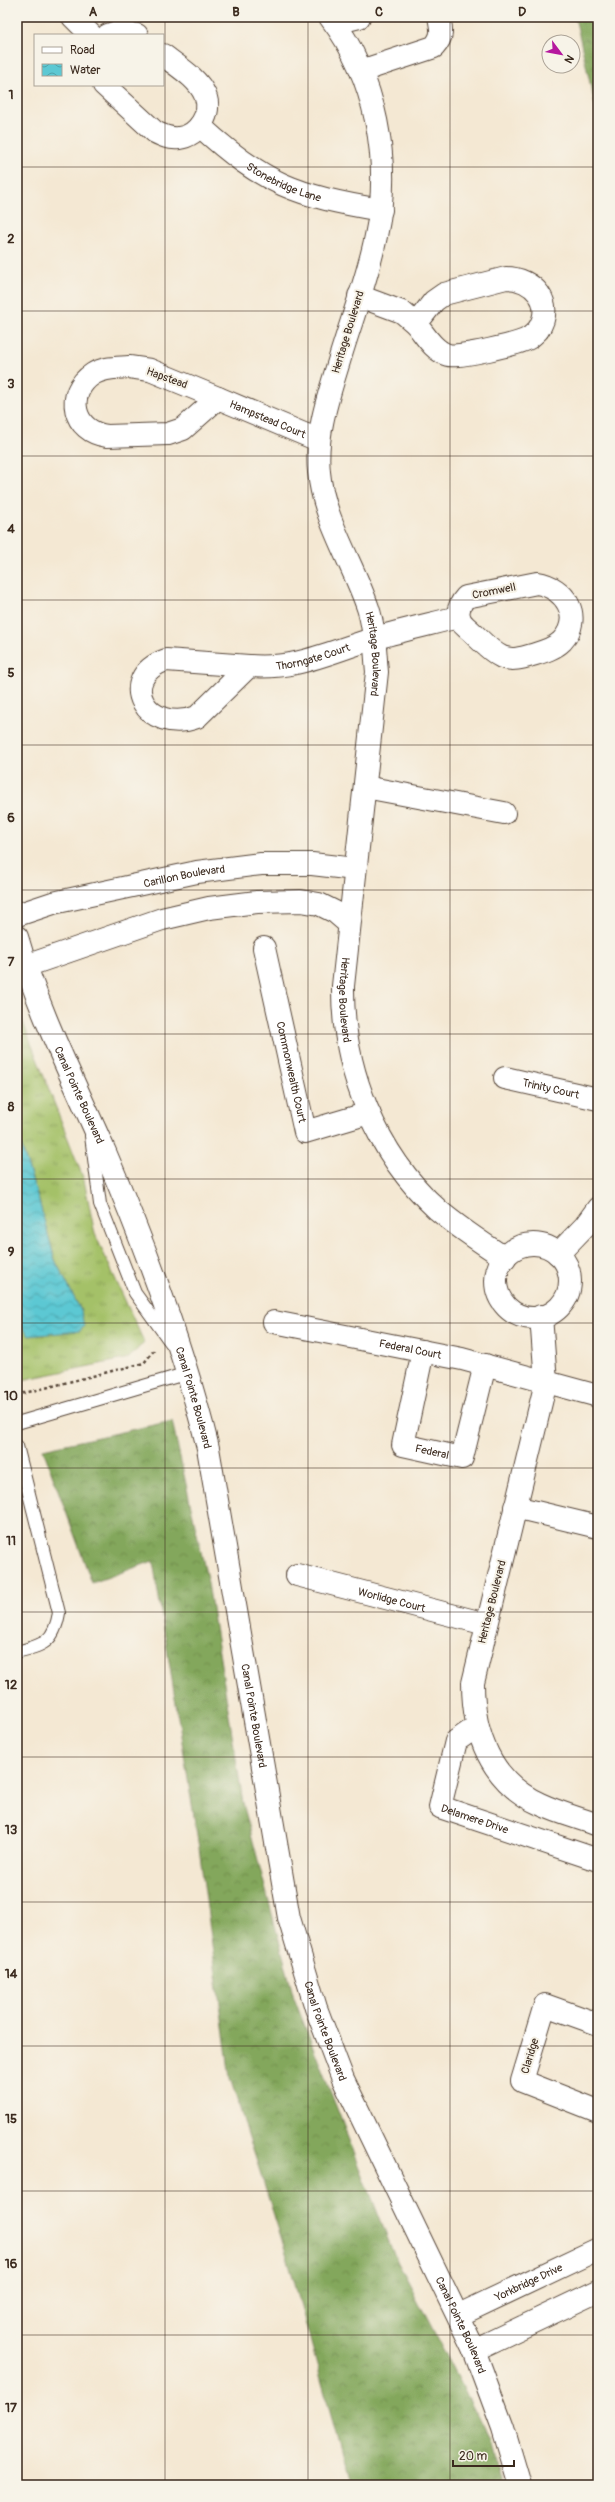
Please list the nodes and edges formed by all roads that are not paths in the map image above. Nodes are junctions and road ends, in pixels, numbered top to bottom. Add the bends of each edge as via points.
1 (73, 17) edge
2 (359, 17) edge
3 (439, 17) edge
4 (332, 20) edge
5 (90, 34) edge
6 (111, 34) edge
7 (133, 34) edge
8 (164, 56) edge
9 (361, 71) junction
10 (105, 86) edge
11 (200, 126) junction
12 (381, 210) junction
13 (359, 296) junction
14 (416, 324) junction
15 (218, 398) junction
16 (318, 440) junction
17 (458, 617) junction
18 (375, 638) junction
19 (249, 666) dead end
20 (365, 787) junction
21 (504, 813) dead end
22 (355, 869) junction
23 (17, 915) edge
24 (349, 924) junction
25 (17, 937) edge
26 (264, 948) dead end
27 (21, 968) edge
28 (505, 1078) dead end
29 (598, 1099) edge
30 (88, 1113) junction
31 (369, 1113) junction
32 (598, 1208) edge
33 (558, 1254) junction
34 (505, 1258) junction
35 (542, 1316) junction
36 (274, 1322) dead end
37 (423, 1351) junction
38 (485, 1365) junction
39 (186, 1366) junction
40 (546, 1382) junction
41 (598, 1396) edge
42 (17, 1423) edge
43 (17, 1446) edge
44 (515, 1507) junction
45 (598, 1527) edge
46 (297, 1575) dead end
47 (486, 1624) junction
48 (17, 1652) edge
49 (476, 1727) junction
50 (598, 1825) edge
51 (598, 1860) edge
52 (598, 2024) edge
53 (598, 2111) edge
54 (598, 2250) edge
55 (598, 2291) edge
56 (459, 2315) junction
57 (474, 2350) junction
58 (520, 2485) edge

1 - 5 street
2 - 4 street
3 - 9 street via 442,31 440,40 434,47
4 - 9 street, Heritage Boulevard
6 - 7 street via 120,31
8 - 11 street via 200,86 206,96 207,110
9 - 12 street, Heritage Boulevard via 371,99 379,137
10 - 11 street via 155,132 165,137 179,138
11 - 12 street, Stonebridge Lane via 232,155 260,175 292,190 325,200
12 - 13 street, Heritage Boulevard
13 - 14 street via 402,312
13 - 16 street, Heritage Boulevard via 324,410
14 - 14 street via 437,349 449,355 462,356 528,338 538,330 544,308 539,293 530,283 517,278 506,278 444,294 434,301
15 - 15 street, Hapstead via 150,370 129,367 94,373 84,382 77,394 76,410 87,429 98,435 168,434 183,429
15 - 16 street, Hampstead Court
16 - 18 street, Heritage Boulevard via 319,472 324,499 368,609
17 - 17 street, Cromwell via 501,657 513,660 552,648 562,641 572,616 568,602 560,591 548,584 537,583 466,597 460,603
17 - 18 street, Thorngate Court
18 - 19 street, Thorngate Court via 315,660 288,665
18 - 20 street, Heritage Boulevard via 376,672
20 - 21 street
20 - 22 street, Heritage Boulevard
22 - 23 street, Carillon Boulevard via 312,864 262,864 197,872 53,903
22 - 24 street, Heritage Boulevard
24 - 27 street via 335,912 319,904 301,901 257,902 209,908 162,919
24 - 31 street, Heritage Boulevard via 342,986 346,1038 354,1074
25 - 27 street, Canal Pointe Boulevard
26 - 31 street, Commonwealth Court via 305,1132
27 - 30 street, Canal Pointe Boulevard
28 - 29 street, Trinity Court
30 - 39 street, Canal Pointe Boulevard via 154,1272
30 - 39 lane via 100,1204 134,1293
31 - 34 street, Heritage Boulevard via 391,1154 438,1210
32 - 33 street via 585,1226
33 - 34 street via 532,1244 518,1248
33 - 35 street via 570,1274 569,1290 564,1302 554,1312
34 - 35 street via 498,1269 496,1284 500,1297 508,1308 519,1316
35 - 40 street, Heritage Boulevard
36 - 37 street, Federal Court
37 - 38 street, Federal Court
37 - 38 street, Federal via 403,1445 462,1458
38 - 40 street, Federal Court
39 - 42 lane
39 - 56 street, Canal Pointe Boulevard via 208,1448 289,1918 316,2008 343,2078
40 - 41 street, Federal Court
40 - 44 street, Heritage Boulevard
43 - 48 lane via 59,1613 56,1630 47,1641
44 - 45 street
44 - 47 street, Heritage Boulevard
46 - 47 street, Worlidge Court
47 - 49 street, Heritage Boulevard via 473,1683
49 - 50 street, Heritage Boulevard via 485,1750 498,1770 516,1789 540,1804
49 - 51 street, Delamere Drive via 456,1741 440,1807
52 - 53 street, Claridge via 545,2005 522,2081
54 - 56 street, Yorkbridge Drive
55 - 57 street
56 - 57 street, Canal Pointe Boulevard
57 - 58 street, Canal Pointe Boulevard via 503,2428

